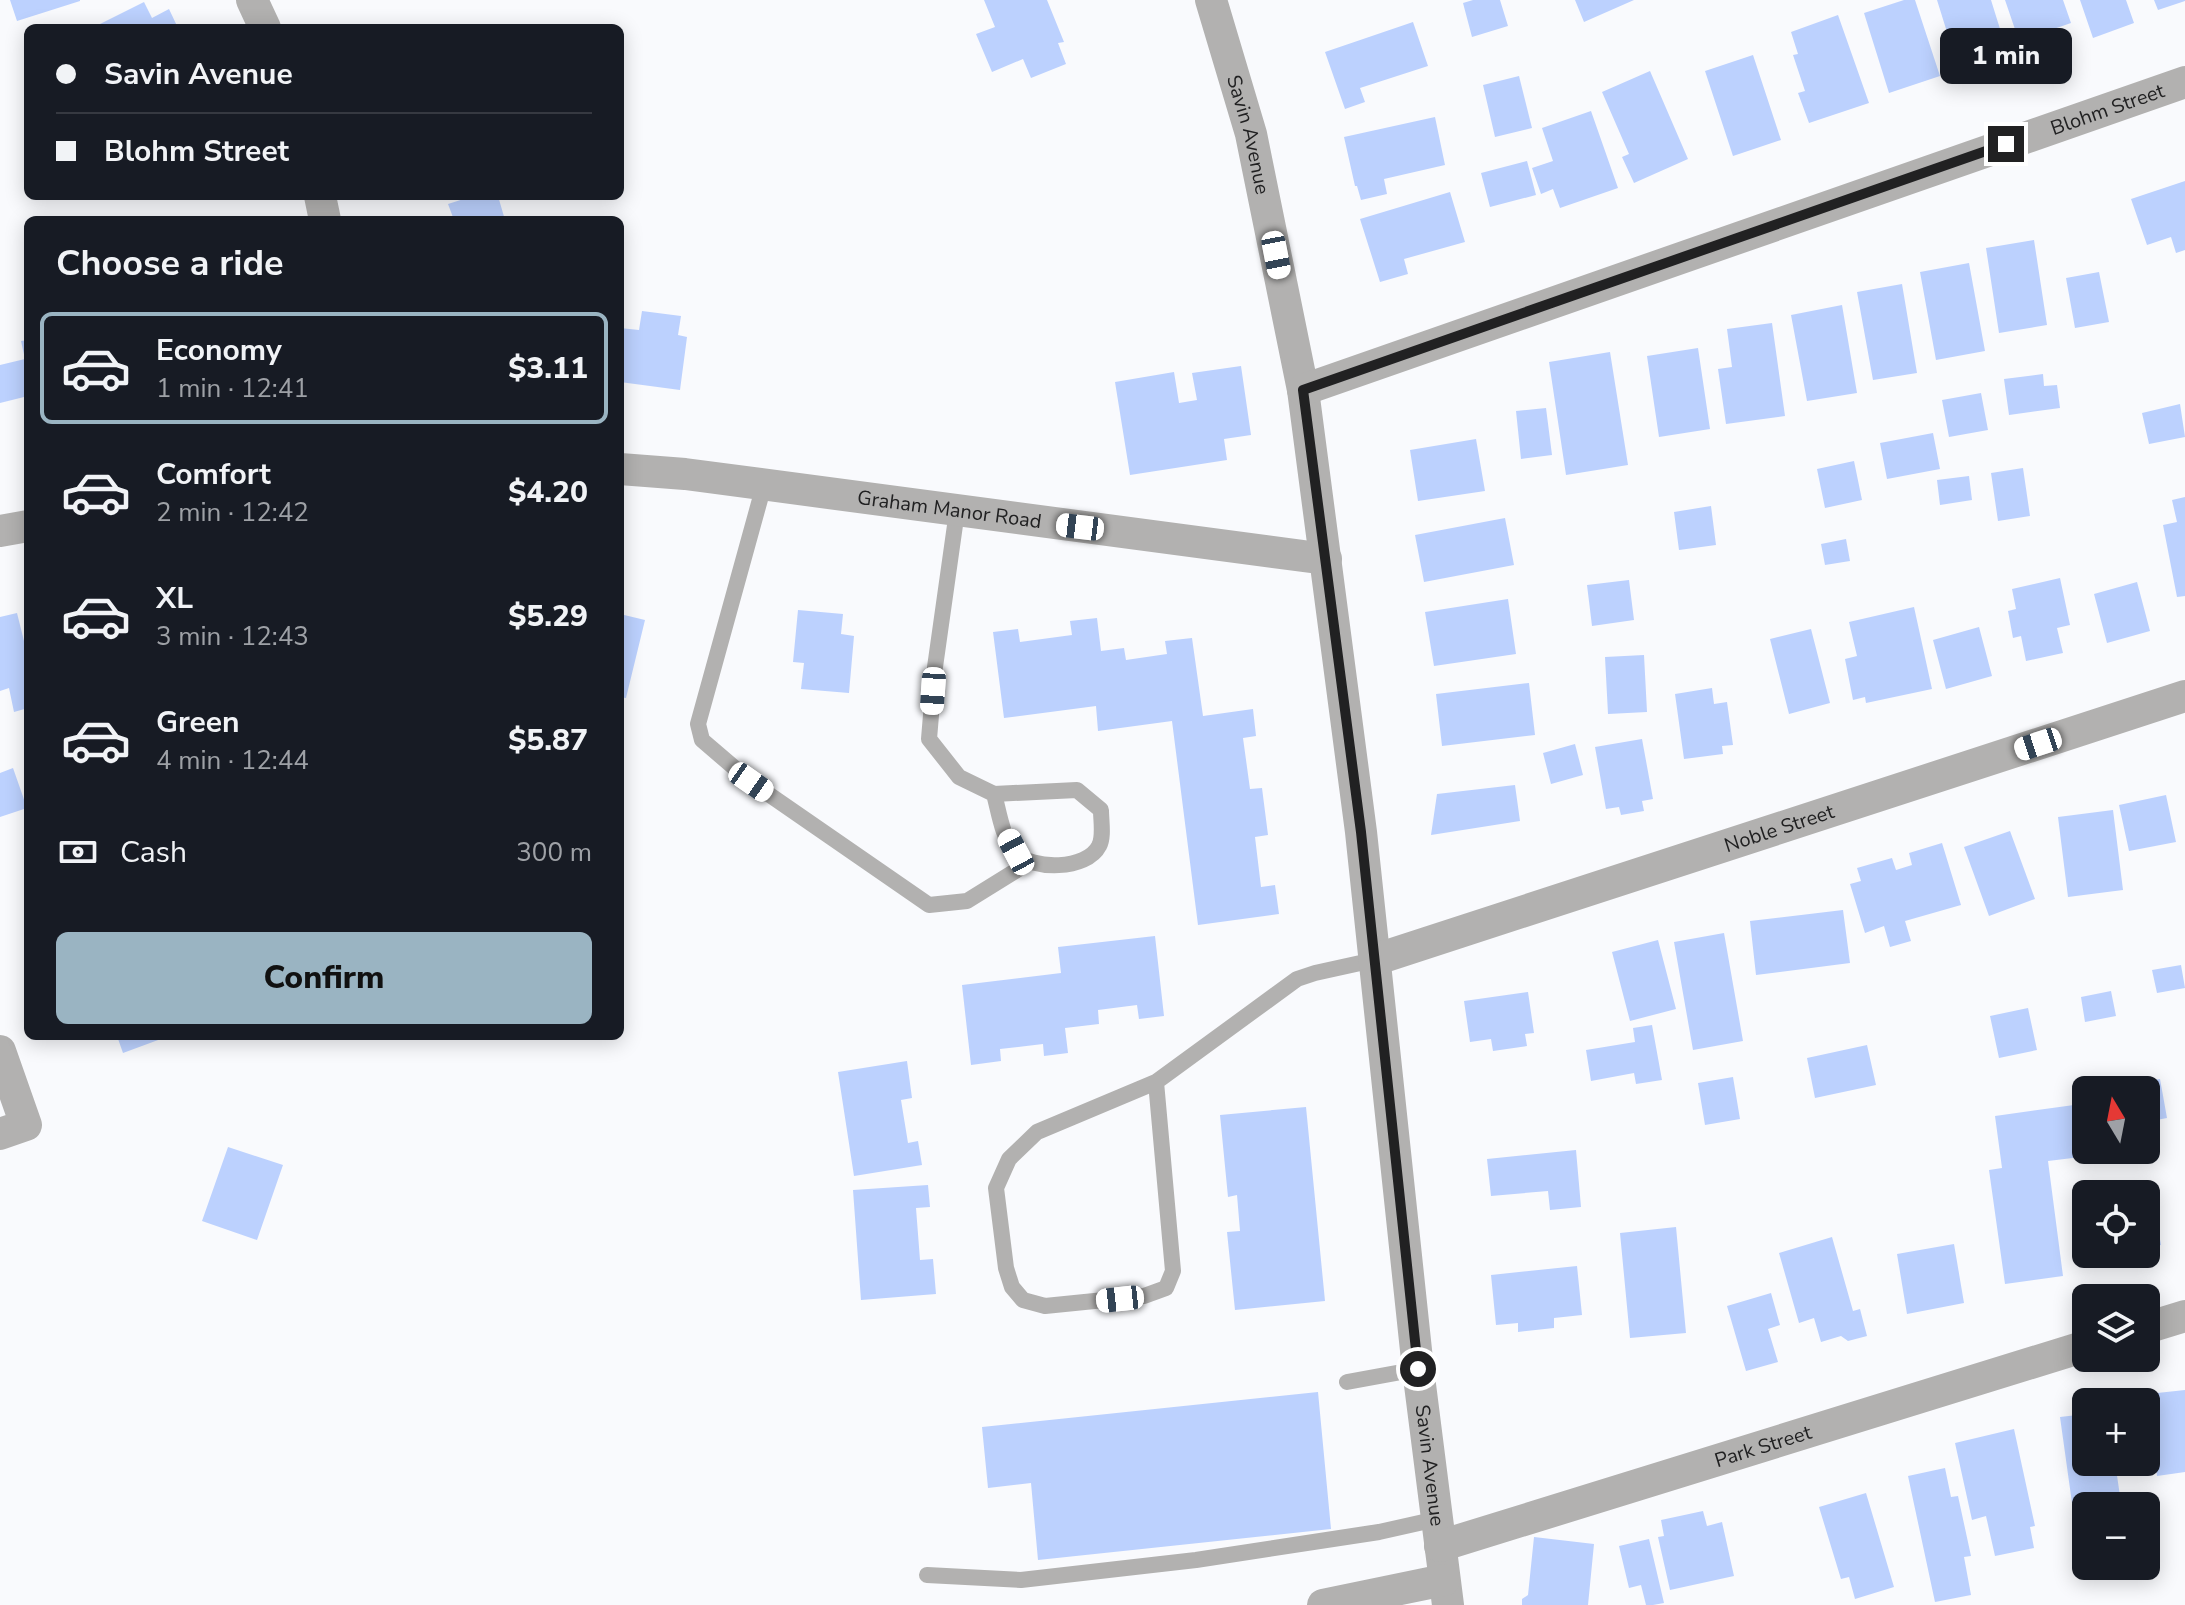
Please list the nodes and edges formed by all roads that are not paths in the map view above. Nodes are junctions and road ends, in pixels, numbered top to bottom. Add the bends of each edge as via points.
1 (252, 0) edge
2 (1211, 0) edge
3 (263, 24) edge
4 (2185, 82) edge
5 (1303, 390) junction
6 (624, 469) edge
7 (764, 485) junction
8 (957, 511) junction
9 (24, 527) edge
10 (0, 531) edge
11 (1326, 559) junction
12 (2185, 696) edge
13 (994, 794) junction
14 (1030, 862) junction
15 (1374, 960) junction
16 (0, 1051) edge
17 (1156, 1082) junction
18 (13, 1130) edge
19 (2185, 1316) edge
20 (2160, 1324) edge
21 (2072, 1350) edge
22 (1418, 1369) junction
23 (1347, 1382) dead end
24 (1438, 1533) junction
25 (927, 1575) dead end
26 (1446, 1592) edge
27 (1331, 1604) edge

1 - 3 street
2 - 5 street, Savin Avenue via 1251,134
4 - 5 street, Blohm Street
5 - 11 street, Savin Avenue
6 - 7 street, Graham Manor Road
7 - 8 street, Graham Manor Road
7 - 14 lane via 698,724 702,740 751,782 929,905 967,901
8 - 11 street, Graham Manor Road
8 - 13 lane via 929,739 959,777
9 - 10 street
11 - 15 street, Savin Avenue
12 - 15 street, Noble Street
13 - 14 lane via 1003,828 1016,852
13 - 14 lane via 1077,790 1101,810 1102,843 1094,855 1073,864
15 - 17 lane via 1297,979
15 - 22 street, Savin Avenue
16 - 18 street
17 - 17 lane via 1037,1132 1009,1159 996,1188 1006,1268 1023,1300 1045,1306 1144,1296 1166,1288 1173,1271
19 - 20 street
21 - 24 street, Park Street
22 - 23 lane
22 - 24 street, Savin Avenue
24 - 25 lane via 1379,1532 1021,1580
24 - 26 street, Savin Avenue
26 - 27 street

